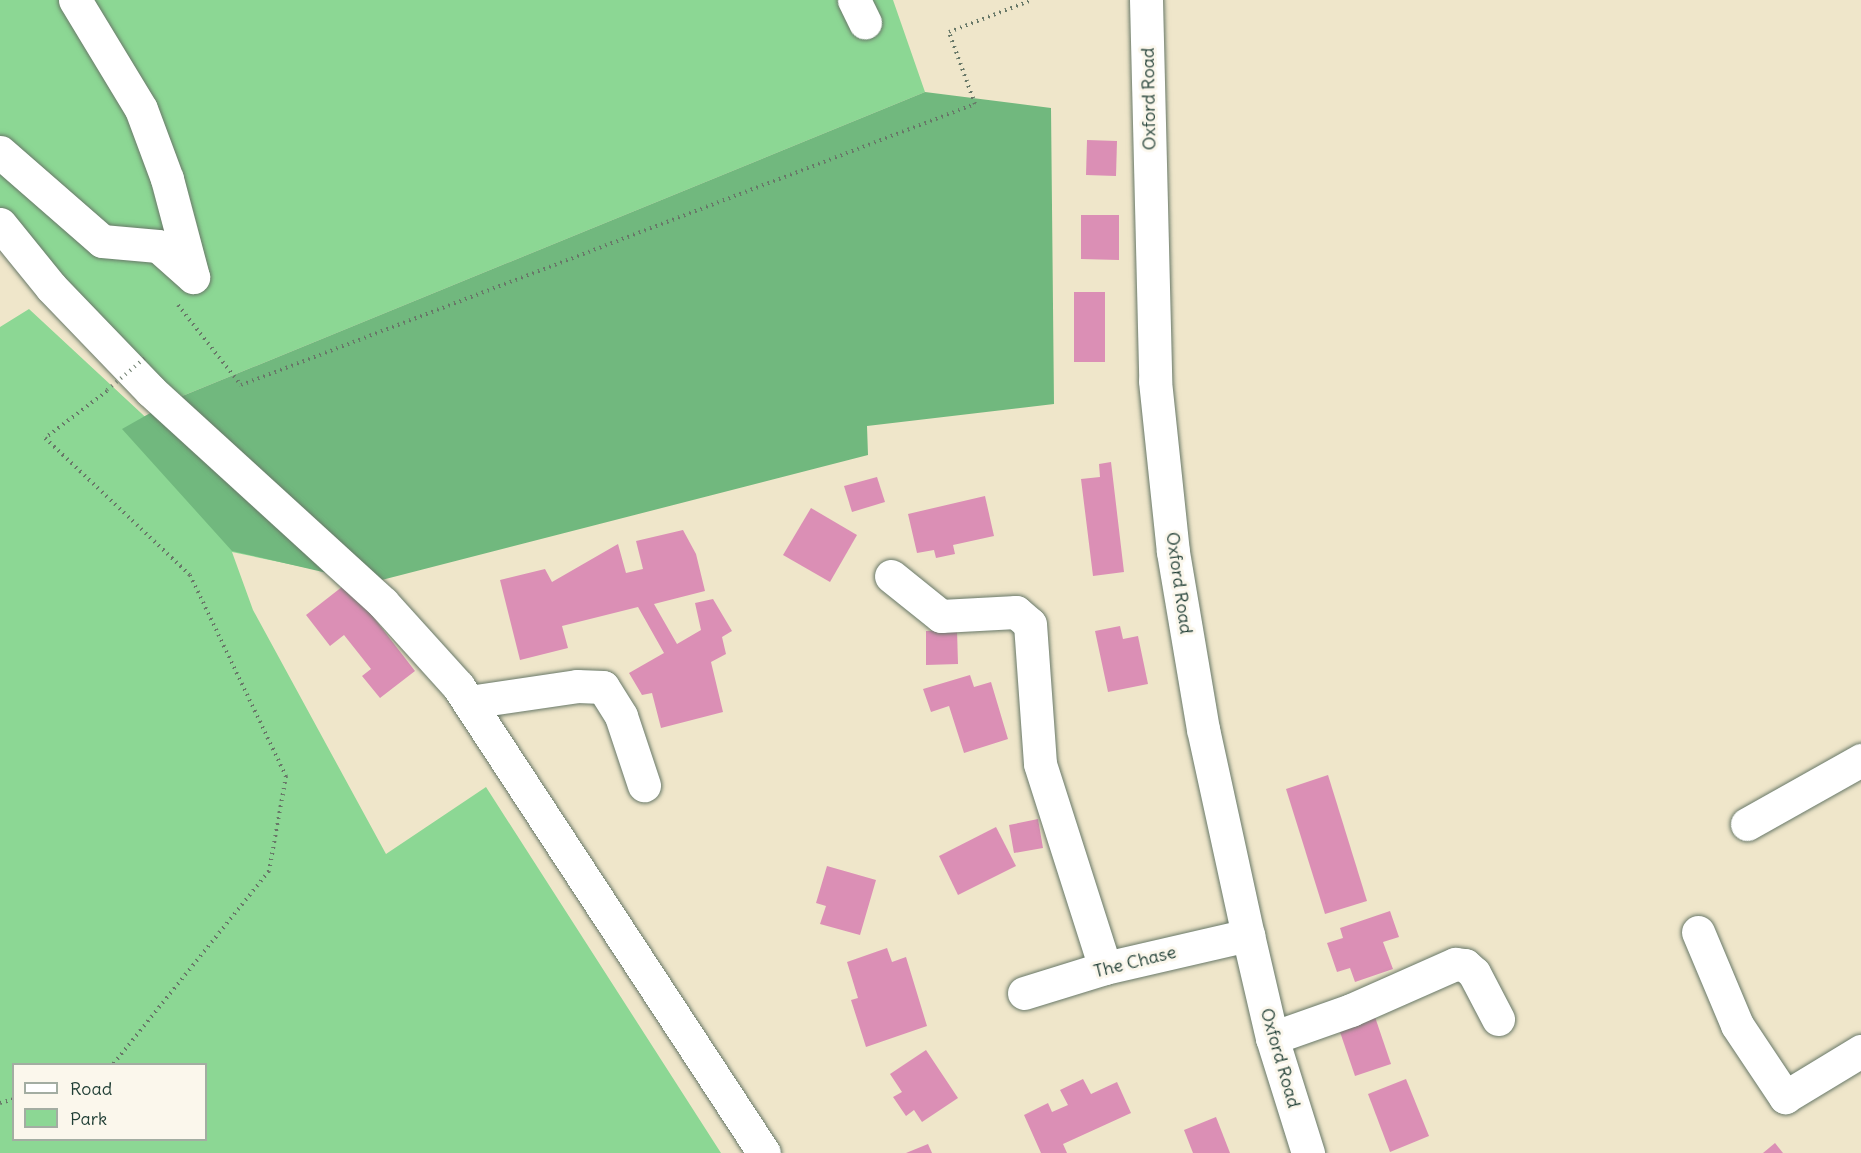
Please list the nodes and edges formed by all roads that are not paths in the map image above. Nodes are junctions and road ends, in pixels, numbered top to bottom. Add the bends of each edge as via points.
1 (75, 0) edge
2 (1146, 0) edge
3 (0, 152) edge
4 (0, 224) edge
5 (891, 576) dead end
6 (469, 702) junction
7 (1861, 760) edge
8 (644, 785) dead end
9 (1747, 824) dead end
10 (1698, 932) dead end
11 (1248, 935) junction
12 (1105, 968) junction
13 (1024, 993) dead end
14 (1498, 1019) dead end
15 (1272, 1038) junction
16 (1861, 1051) edge
17 (764, 1153) edge
18 (1308, 1153) edge

1 - 3 street via 141,109 167,179 193,278 158,246 102,240
2 - 11 street, Oxford Road via 1150,279 1162,455 1185,633
4 - 6 street via 86,324 152,391 383,603 422,643
5 - 12 street via 941,616 1016,612 1030,624 1040,764
6 - 8 street via 577,686 603,687 621,716
6 - 17 street
7 - 9 street
10 - 16 street via 1737,1025 1785,1097
11 - 12 street, The Chase
11 - 15 street, Oxford Road
12 - 13 street, The Chase
14 - 15 street via 1474,973 1465,965 1455,964 1351,1010
15 - 18 street, Oxford Road

